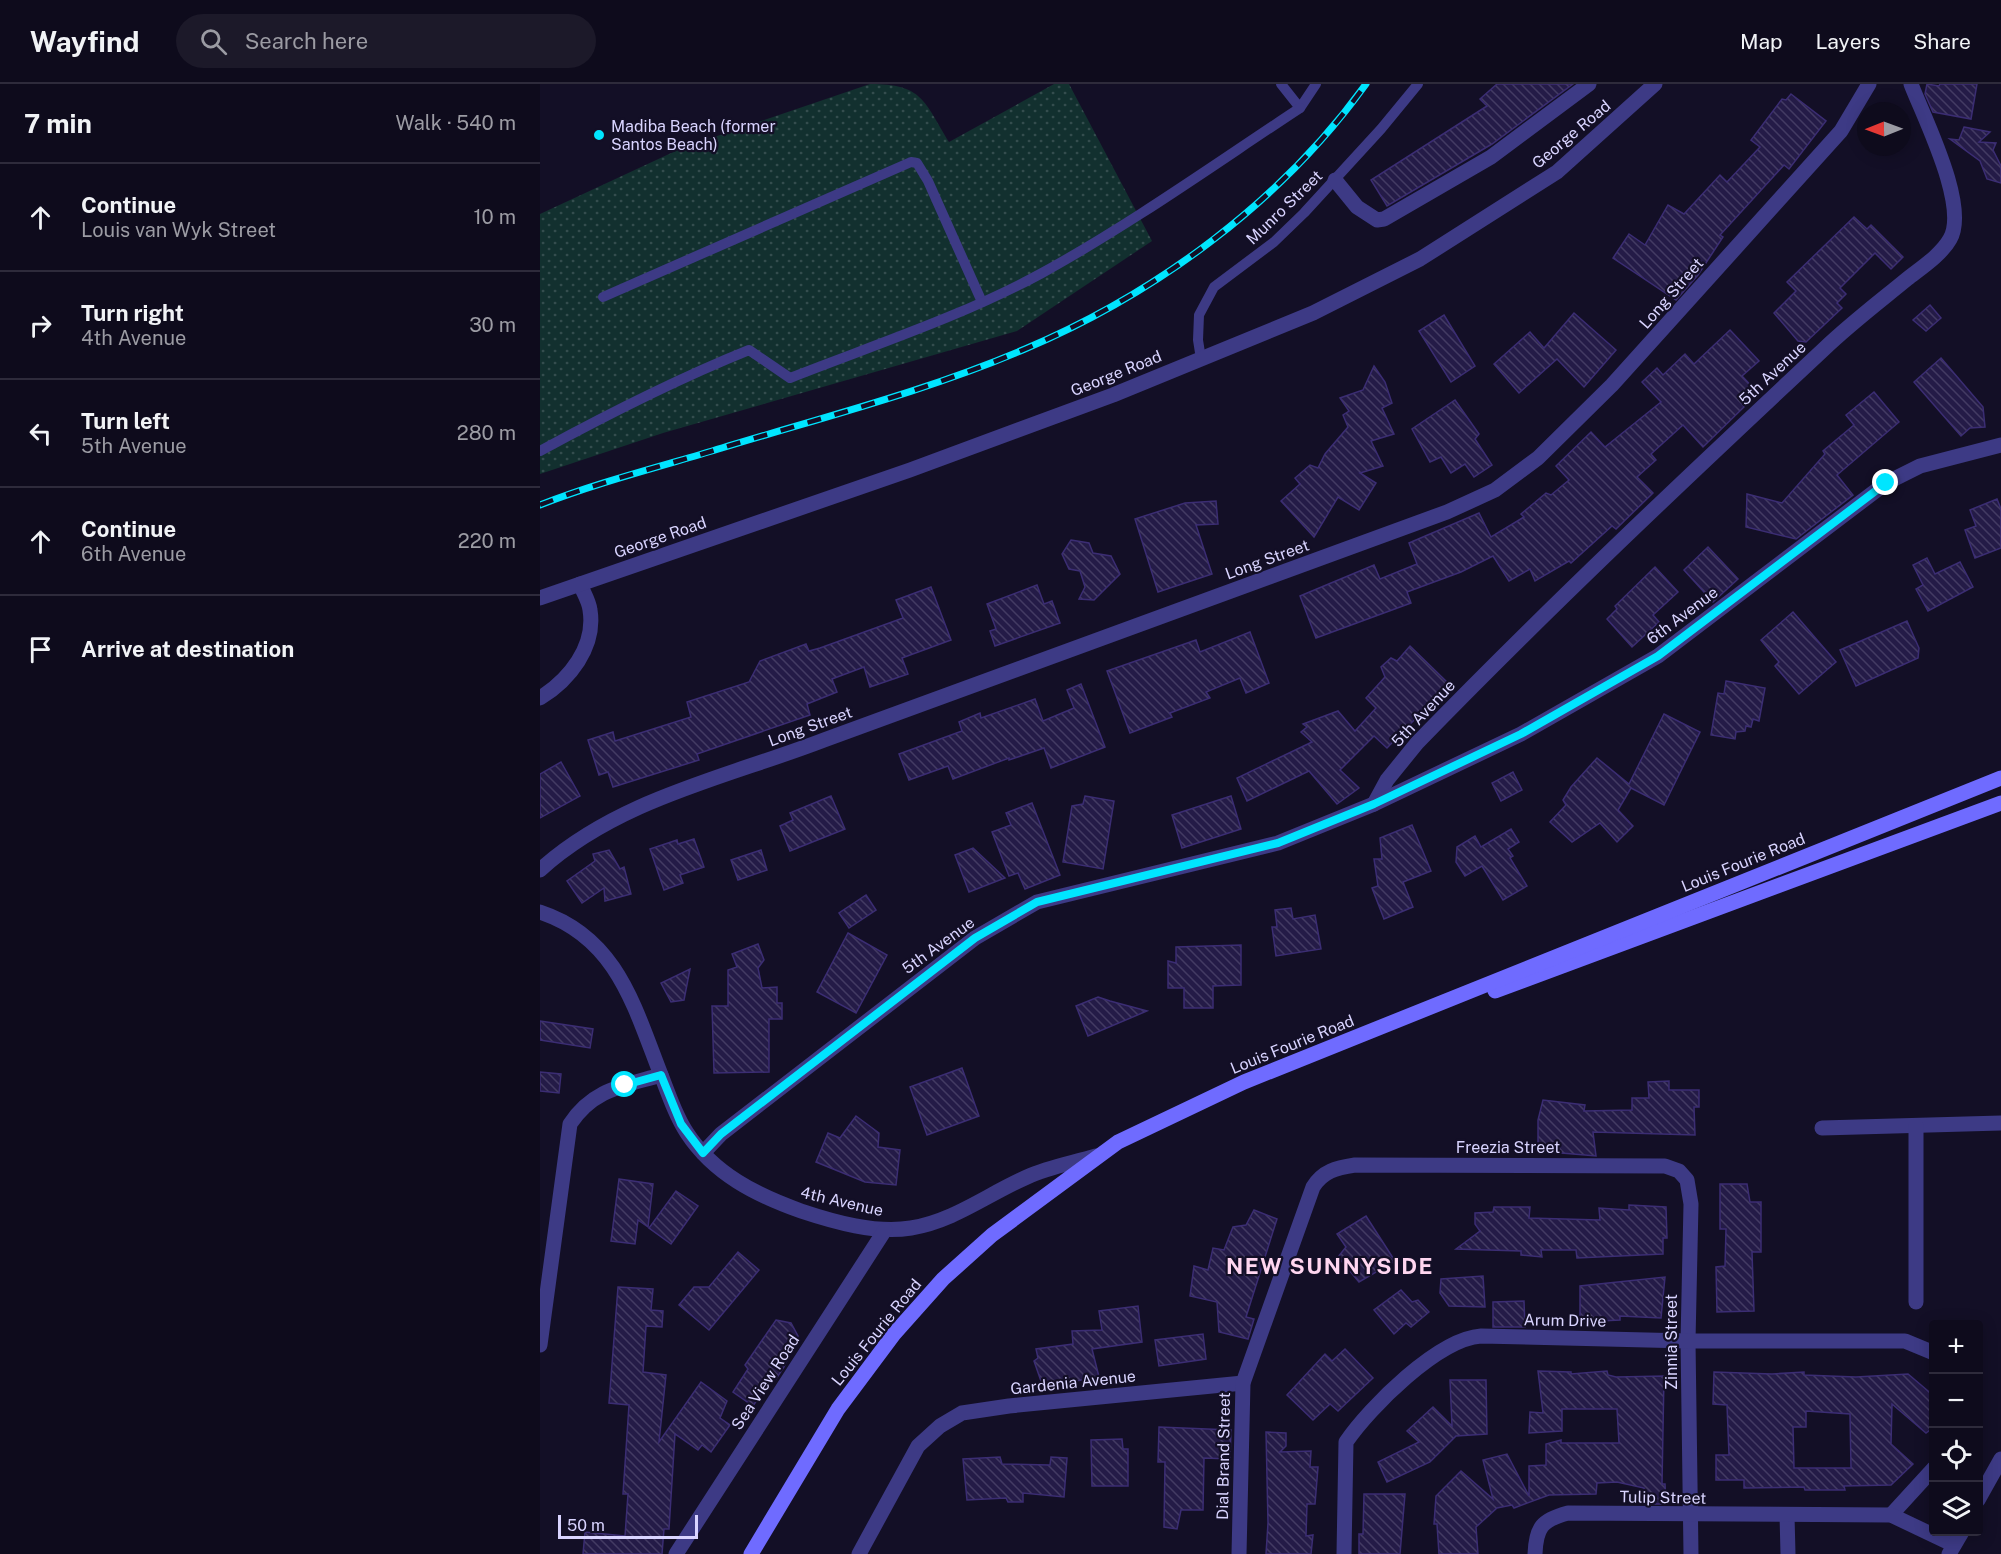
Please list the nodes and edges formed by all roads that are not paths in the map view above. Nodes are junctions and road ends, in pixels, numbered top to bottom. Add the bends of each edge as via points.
1 (1281, 84) edge
2 (1316, 84) edge
3 (1418, 84) edge
4 (1589, 84) edge
5 (1655, 84) edge
6 (1869, 84) edge
7 (1911, 84) edge
8 (1300, 108) junction
9 (1335, 180) junction
10 (603, 297) dead end
11 (982, 302) junction
12 (1201, 358) junction
13 (2001, 446) edge
14 (540, 451) edge
15 (580, 584) junction
16 (540, 598) edge
17 (540, 698) edge
18 (1998, 778) edge
19 (2001, 803) edge
20 (1374, 804) junction
21 (540, 870) edge
22 (540, 912) edge
23 (661, 1075) junction
24 (1244, 1082) junction
25 (2001, 1123) edge
26 (1916, 1126) junction
27 (1822, 1128) dead end
28 (703, 1153) junction
29 (1096, 1156) junction
30 (1336, 1168) joint
31 (1679, 1171) joint
32 (885, 1230) junction
33 (1916, 1302) dead end
34 (1688, 1341) junction
35 (540, 1345) edge
36 (1929, 1351) edge
37 (1243, 1383) junction
38 (2001, 1459) edge
39 (1929, 1473) edge
40 (1983, 1491) edge
41 (1690, 1515) junction
42 (1787, 1515) junction
43 (1891, 1515) junction
44 (1955, 1543) edge
45 (676, 1554) edge
46 (751, 1554) edge
47 (859, 1554) edge
48 (1239, 1554) edge
49 (1344, 1554) edge
50 (1535, 1554) edge
51 (1691, 1554) edge
52 (1788, 1554) edge

1 - 8 lane
2 - 8 lane
3 - 9 lane, Munro Street
4 - 9 street via 1491,157 1384,219 1363,213
5 - 12 street, George Road via 1557,172 1420,259 1313,313
6 - 21 street, Long Street via 1841,130 1670,322 1538,458 1495,490 1447,512 1097,641 681,789 595,831
7 - 20 street, 5th Avenue via 1945,166 1954,208 1950,239 1930,261 1841,333 1620,539 1418,743 1387,780
8 - 11 lane via 1109,233
9 - 12 lane, Munro Street via 1274,242 1214,287 1199,315
10 - 11 lane via 911,162 917,163 925,175
11 - 14 lane via 790,378 749,350 655,391
12 - 15 street, George Road via 910,470
13 - 20 street, 6th Avenue via 1920,466 1886,483 1658,656 1521,734
15 - 16 street, George Road
15 - 17 street via 590,610 585,645 572,670
18 - 24 main road, Louis Fourie Road
19 - 24 main road
20 - 28 street, 5th Avenue via 1278,843 1037,902 975,938 721,1134
22 - 23 street, 4th Avenue via 572,926 603,951 622,980
23 - 28 street, 4th Avenue via 681,1124
23 - 35 street via 593,1097 570,1124
24 - 29 main road, Louis Fourie Road
25 - 26 street
26 - 27 street
26 - 33 street
28 - 32 street, 4th Avenue via 732,1180 776,1202 819,1217
29 - 32 street, 4th Avenue via 1026,1177 938,1222
29 - 46 main road, Louis Fourie Road via 992,1235 943,1279 894,1334 838,1409
30 - 31 street, Freezia Street via 1665,1166
30 - 37 street, Dial Brand Street via 1320,1175 1313,1187
31 - 34 street, Zinnia Street via 1687,1180 1691,1204
32 - 45 street, Sea View Road
34 - 36 street, Arum Drive via 1905,1341
34 - 41 street, Zinnia Street
34 - 49 street, Arum Drive via 1481,1336 1457,1340 1413,1370 1346,1442
37 - 47 street, Gardenia Avenue via 962,1413 918,1446
37 - 48 street, Dial Brand Street
38 - 40 street
39 - 43 street
41 - 42 street, Tulip Street
41 - 50 street, Tulip Street via 1568,1513 1541,1525
41 - 51 street, Zinnia Street
42 - 43 street, Tulip Street
42 - 52 street
43 - 44 street, Tulip Street

